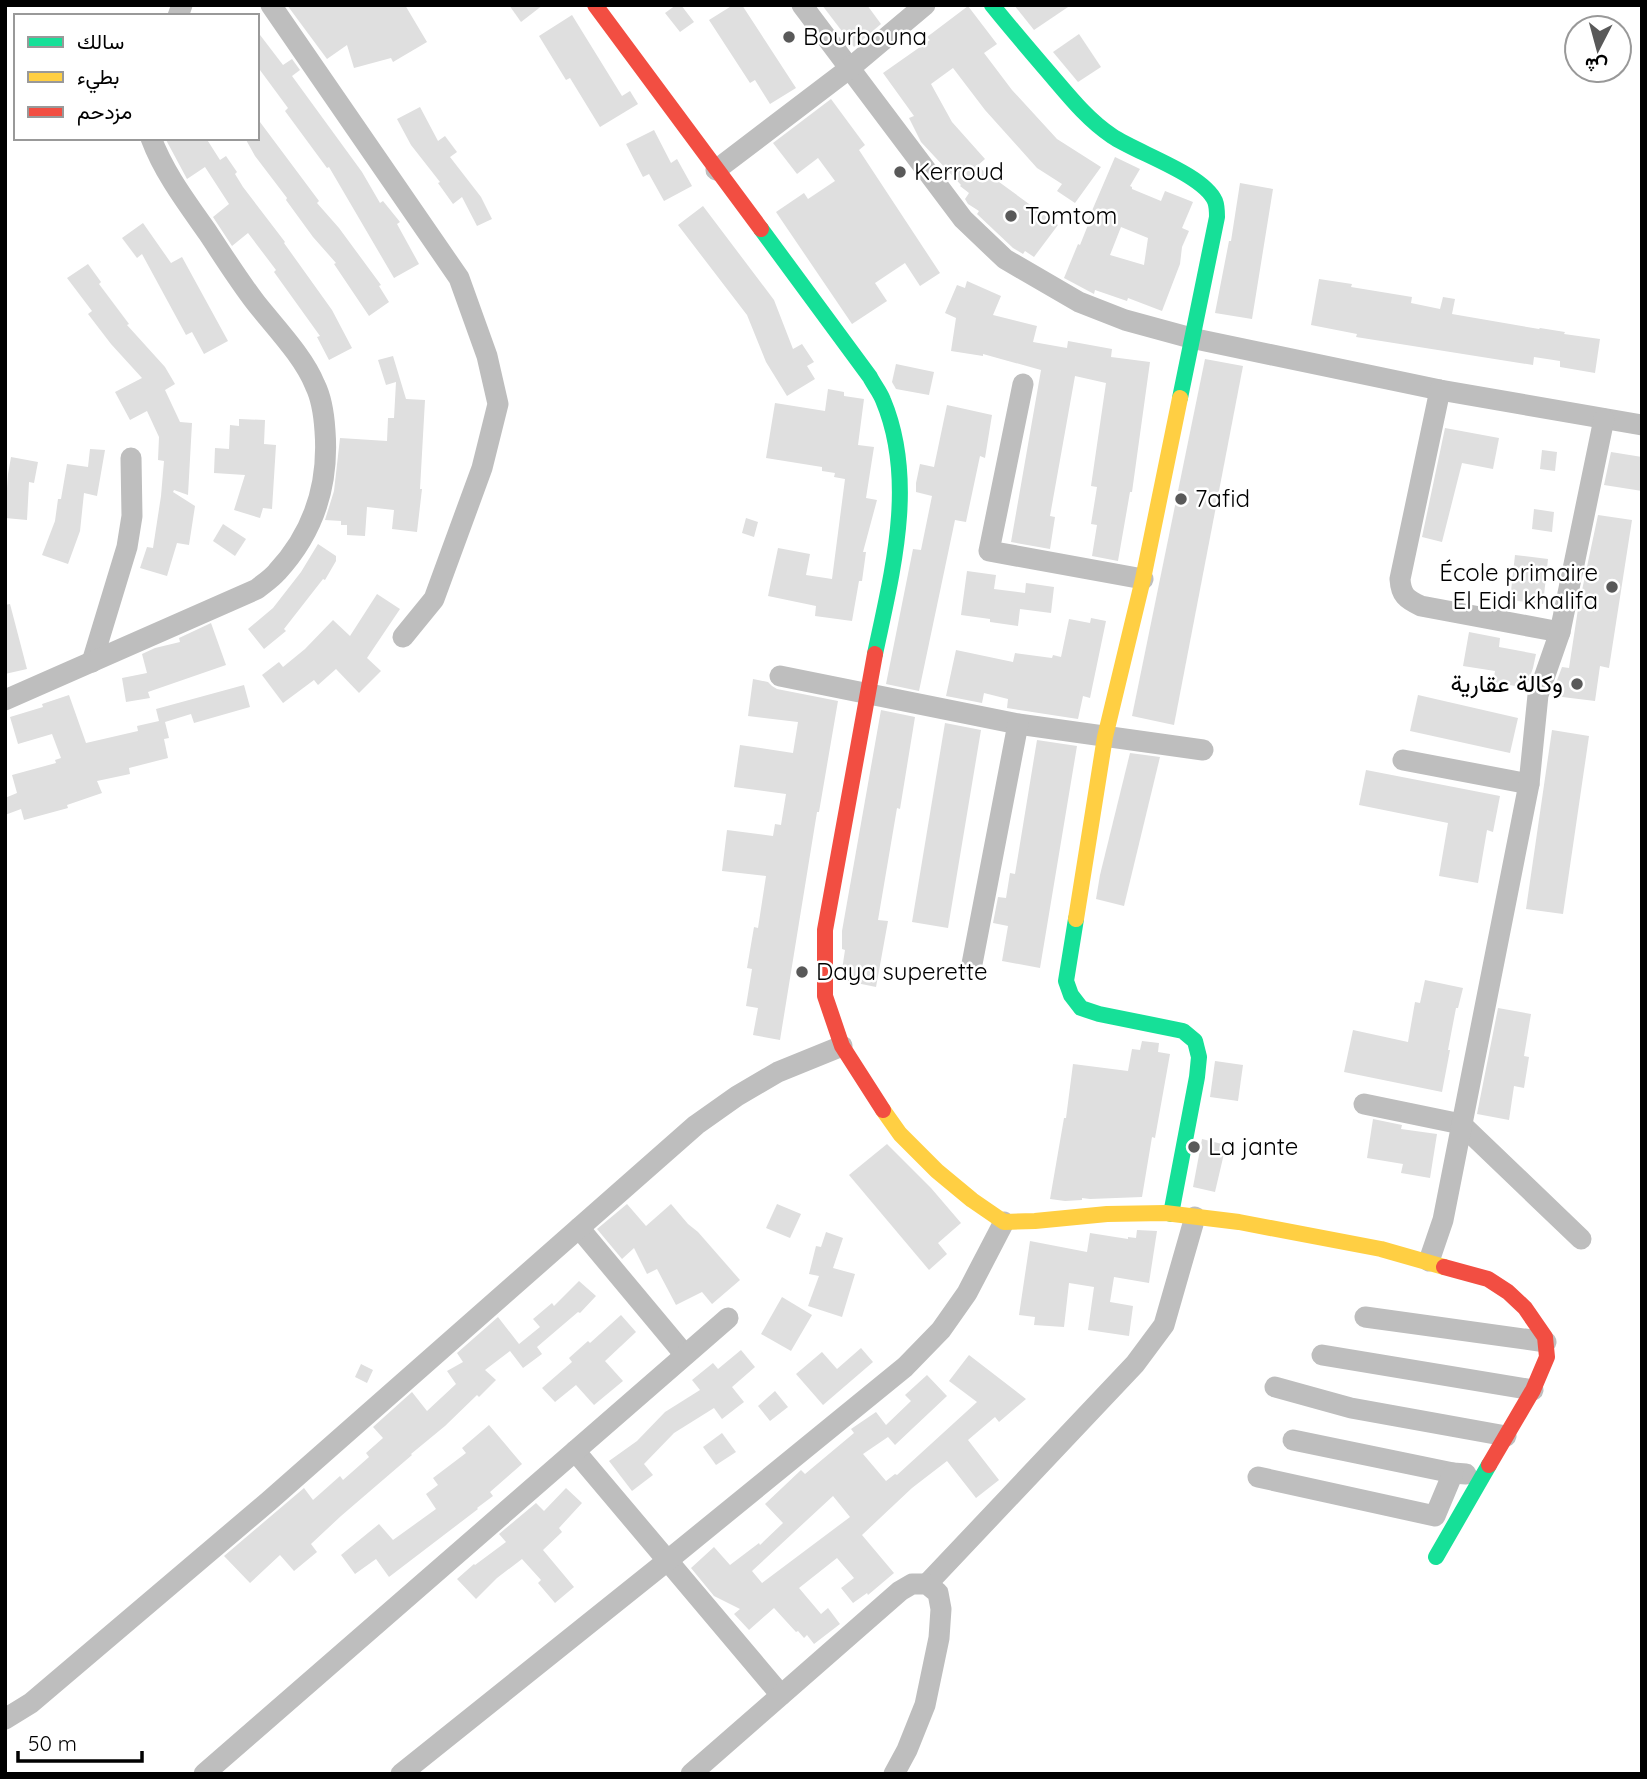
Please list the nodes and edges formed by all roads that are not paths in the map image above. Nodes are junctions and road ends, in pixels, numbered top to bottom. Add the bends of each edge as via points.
1 (271, 5) edge
2 (595, 5) edge
3 (803, 5) edge
4 (925, 5) edge
5 (992, 5) edge
6 (850, 68) junction
7 (152, 140) edge
8 (716, 170) junction
9 (1191, 338) junction
10 (1023, 384) dead end
11 (1440, 390) junction
12 (1604, 419) junction
13 (1642, 425) edge
14 (131, 458) dead end
15 (1143, 579) junction
16 (1560, 632) junction
17 (403, 637) dead end
18 (92, 663) junction
19 (780, 676) dead end
20 (867, 693) junction
21 (5, 699) edge
22 (1018, 724) junction
23 (1105, 737) junction
24 (1203, 750) dead end
25 (1403, 760) dead end
26 (1529, 784) junction
27 (972, 964) dead end
28 (842, 1046) junction
29 (1364, 1104) dead end
30 (1461, 1124) junction
31 (1171, 1214) junction
32 (1195, 1217) junction
33 (1004, 1222) junction
34 (579, 1228) junction
35 (1581, 1240) dead end
36 (1429, 1261) junction
37 (1365, 1317) dead end
38 (728, 1318) dead end
39 (1546, 1342) junction
40 (685, 1355) junction
41 (1322, 1355) dead end
42 (1275, 1387) dead end
43 (1533, 1390) junction
44 (1506, 1436) junction
45 (1293, 1440) dead end
46 (575, 1451) junction
47 (1453, 1473) junction
48 (1483, 1476) junction
49 (1258, 1477) dead end
50 (1436, 1557) dead end
51 (667, 1561) junction
52 (926, 1584) junction
53 (781, 1695) junction
54 (5, 1719) edge
55 (406, 1772) edge
56 (204, 1774) edge
57 (691, 1774) edge
58 (894, 1774) edge

1 - 17 street via 459,278 487,356 498,404 482,468 434,599
2 - 8 street
3 - 6 street
4 - 6 street
5 - 9 street via 1087,116 1138,151 1196,180 1215,201 1217,217
6 - 8 street
6 - 9 street via 963,219 1005,259 1079,302
7 - 18 street via 184,199 315,384 323,411 325,479 317,510 298,543 276,573 257,589
8 - 20 street via 870,377 892,427 899,458 896,551
9 - 11 street
9 - 15 street
10 - 15 street via 989,551
11 - 12 street
11 - 16 street via 1401,590 1420,606
12 - 13 street
12 - 16 street
14 - 18 street via 132,516
15 - 23 street
16 - 26 street via 1538,695
18 - 21 street
19 - 20 street
20 - 22 street
20 - 28 street via 825,930 825,996
22 - 23 street
22 - 27 street
23 - 24 street
23 - 31 street via 1066,982 1082,1008 1183,1031 1195,1041 1197,1077
25 - 26 street
26 - 30 street
28 - 33 street via 900,1134 954,1186
28 - 34 street via 778,1072 737,1096 696,1125
29 - 30 street
30 - 35 street
30 - 36 street via 1443,1220
31 - 32 street
31 - 33 street
32 - 36 street via 1319,1236
32 - 52 street via 1164,1325 1135,1364
33 - 51 street via 967,1293 941,1330 905,1367
34 - 40 street
34 - 54 street via 269,1501 31,1703
36 - 39 street via 1488,1279 1508,1292 1525,1308
37 - 39 street
38 - 40 street
39 - 43 street via 1547,1356
40 - 46 street
41 - 43 street
42 - 44 street via 1351,1408
43 - 44 street
44 - 48 street
45 - 47 street
46 - 51 street
46 - 56 street
47 - 48 street
47 - 49 street via 1435,1516
48 - 50 street
51 - 53 street
51 - 55 street
52 - 53 street via 912,1584 900,1591
52 - 58 street via 937,1593 941,1609 939,1638 925,1705
53 - 57 street

